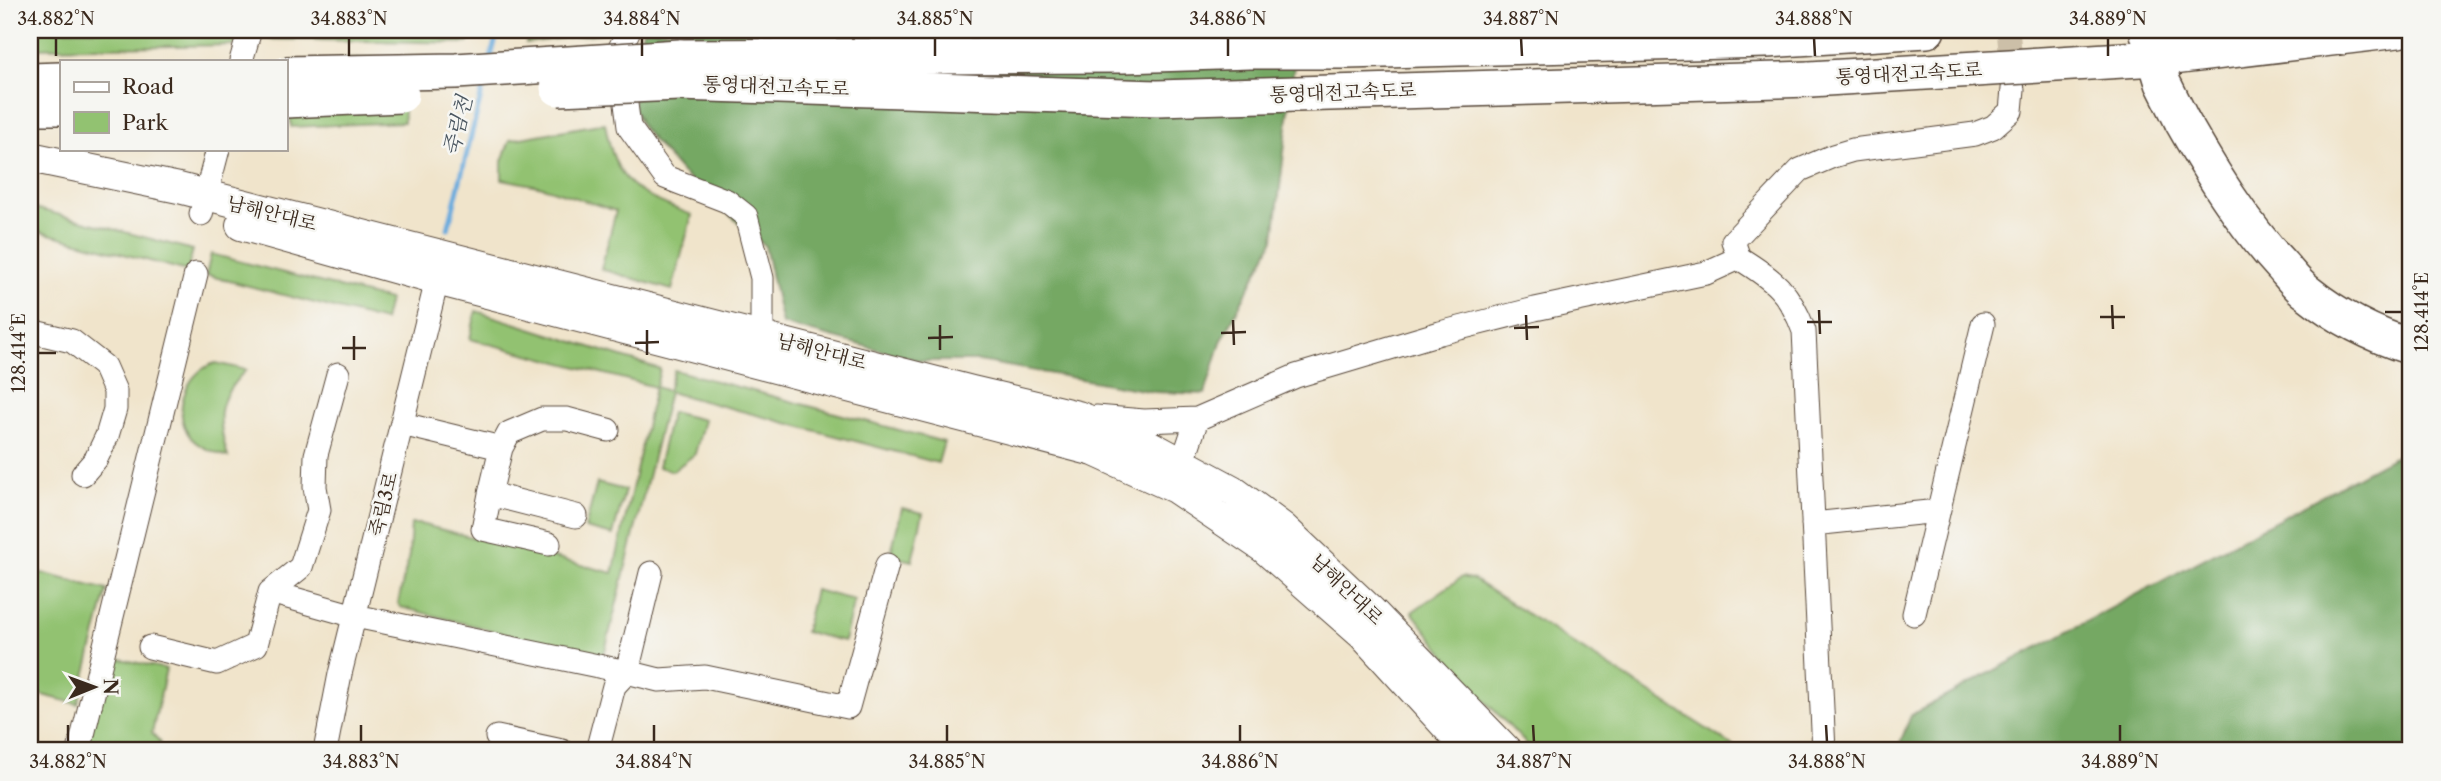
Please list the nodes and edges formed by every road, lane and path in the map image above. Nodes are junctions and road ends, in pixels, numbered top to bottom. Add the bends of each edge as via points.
1 (250, 30) edge
2 (629, 30) edge
3 (1927, 30) edge
4 (2147, 30) edge
5 (2398, 30) edge
6 (241, 60) edge
7 (679, 70) junction
8 (287, 74) edge
9 (30, 80) edge
10 (60, 80) edge
11 (2014, 89) tunnel mouth
12 (287, 100) edge
13 (30, 107) edge
14 (60, 107) edge
15 (218, 150) edge
16 (30, 157) edge
17 (30, 178) edge
18 (204, 205) junction
19 (1739, 258) junction
20 (440, 268) junction
21 (196, 274) dead end
22 (1983, 324) dead end
23 (30, 331) edge
24 (762, 336) junction
25 (2411, 347) edge
26 (338, 374) dead end
27 (1078, 416) junction
28 (1197, 419) junction
29 (402, 424) junction
30 (608, 430) dead end
31 (501, 448) junction
32 (83, 474) dead end
33 (1179, 475) junction
34 (490, 494) junction
35 (1938, 512) junction
36 (576, 516) dead end
37 (1813, 524) junction
38 (549, 544) dead end
39 (887, 565) dead end
40 (651, 573) dead end
41 (271, 592) junction
42 (1914, 614) dead end
43 (355, 616) junction
44 (149, 647) dead end
45 (627, 673) junction
46 (497, 737) dead end
47 (79, 751) edge
48 (325, 751) edge
49 (562, 751) edge
50 (597, 751) edge
51 (1469, 751) edge
52 (1507, 751) edge
53 (1824, 751) edge

1 - 6 street
2 - 24 street via 619,50 629,127 666,177 727,201 746,216 762,278
3 - 7 highway, 통영대전고속도로 via 1811,38
4 - 25 highway, bridge via 2163,83 2182,121 2234,206 2270,254 2305,292 2344,319
5 - 7 highway, 통영대전고속도로, bridge via 2173,57 1811,79 1157,97
7 - 8 highway, 통영대전고속도로, bridge
7 - 12 highway, 통영대전고속도로, bridge
9 - 10 highway
11 - 19 street via 2011,111 1993,127 1975,134 1853,150 1800,170 1733,241
13 - 14 highway
15 - 18 street
16 - 18 main road, 남해안대로
17 - 18 main road, 남해안대로
18 - 20 main road, 남해안대로
19 - 28 street via 1706,273 1440,333 1296,376
19 - 37 street via 1773,280 1797,310 1804,331
20 - 24 main road, 남해안대로
20 - 29 street, 죽림3로
20 - 33 main road, 남해안대로
21 - 47 street
22 - 35 street
23 - 32 street via 72,341 104,366 115,391 107,436
24 - 27 main road, 남해안대로
26 - 41 street via 316,455 319,510 312,533 301,567
27 - 28 street
27 - 33 main road, 남해안대로 via 1143,442
28 - 33 street
29 - 31 street
29 - 43 street, 죽림3로
30 - 31 street via 567,419 542,419 509,433
31 - 34 street
33 - 51 main road, 남해안대로 via 1363,635
33 - 52 main road, 남해안대로 via 1232,490 1282,527
34 - 36 street
34 - 38 street via 483,529
35 - 37 street
35 - 42 street
37 - 53 street
39 - 45 street via 848,707 705,677 659,680
40 - 45 street
41 - 43 street
41 - 44 street via 257,645 217,663
43 - 45 street
43 - 48 street, 죽림3로
45 - 50 street via 614,687
46 - 49 street

